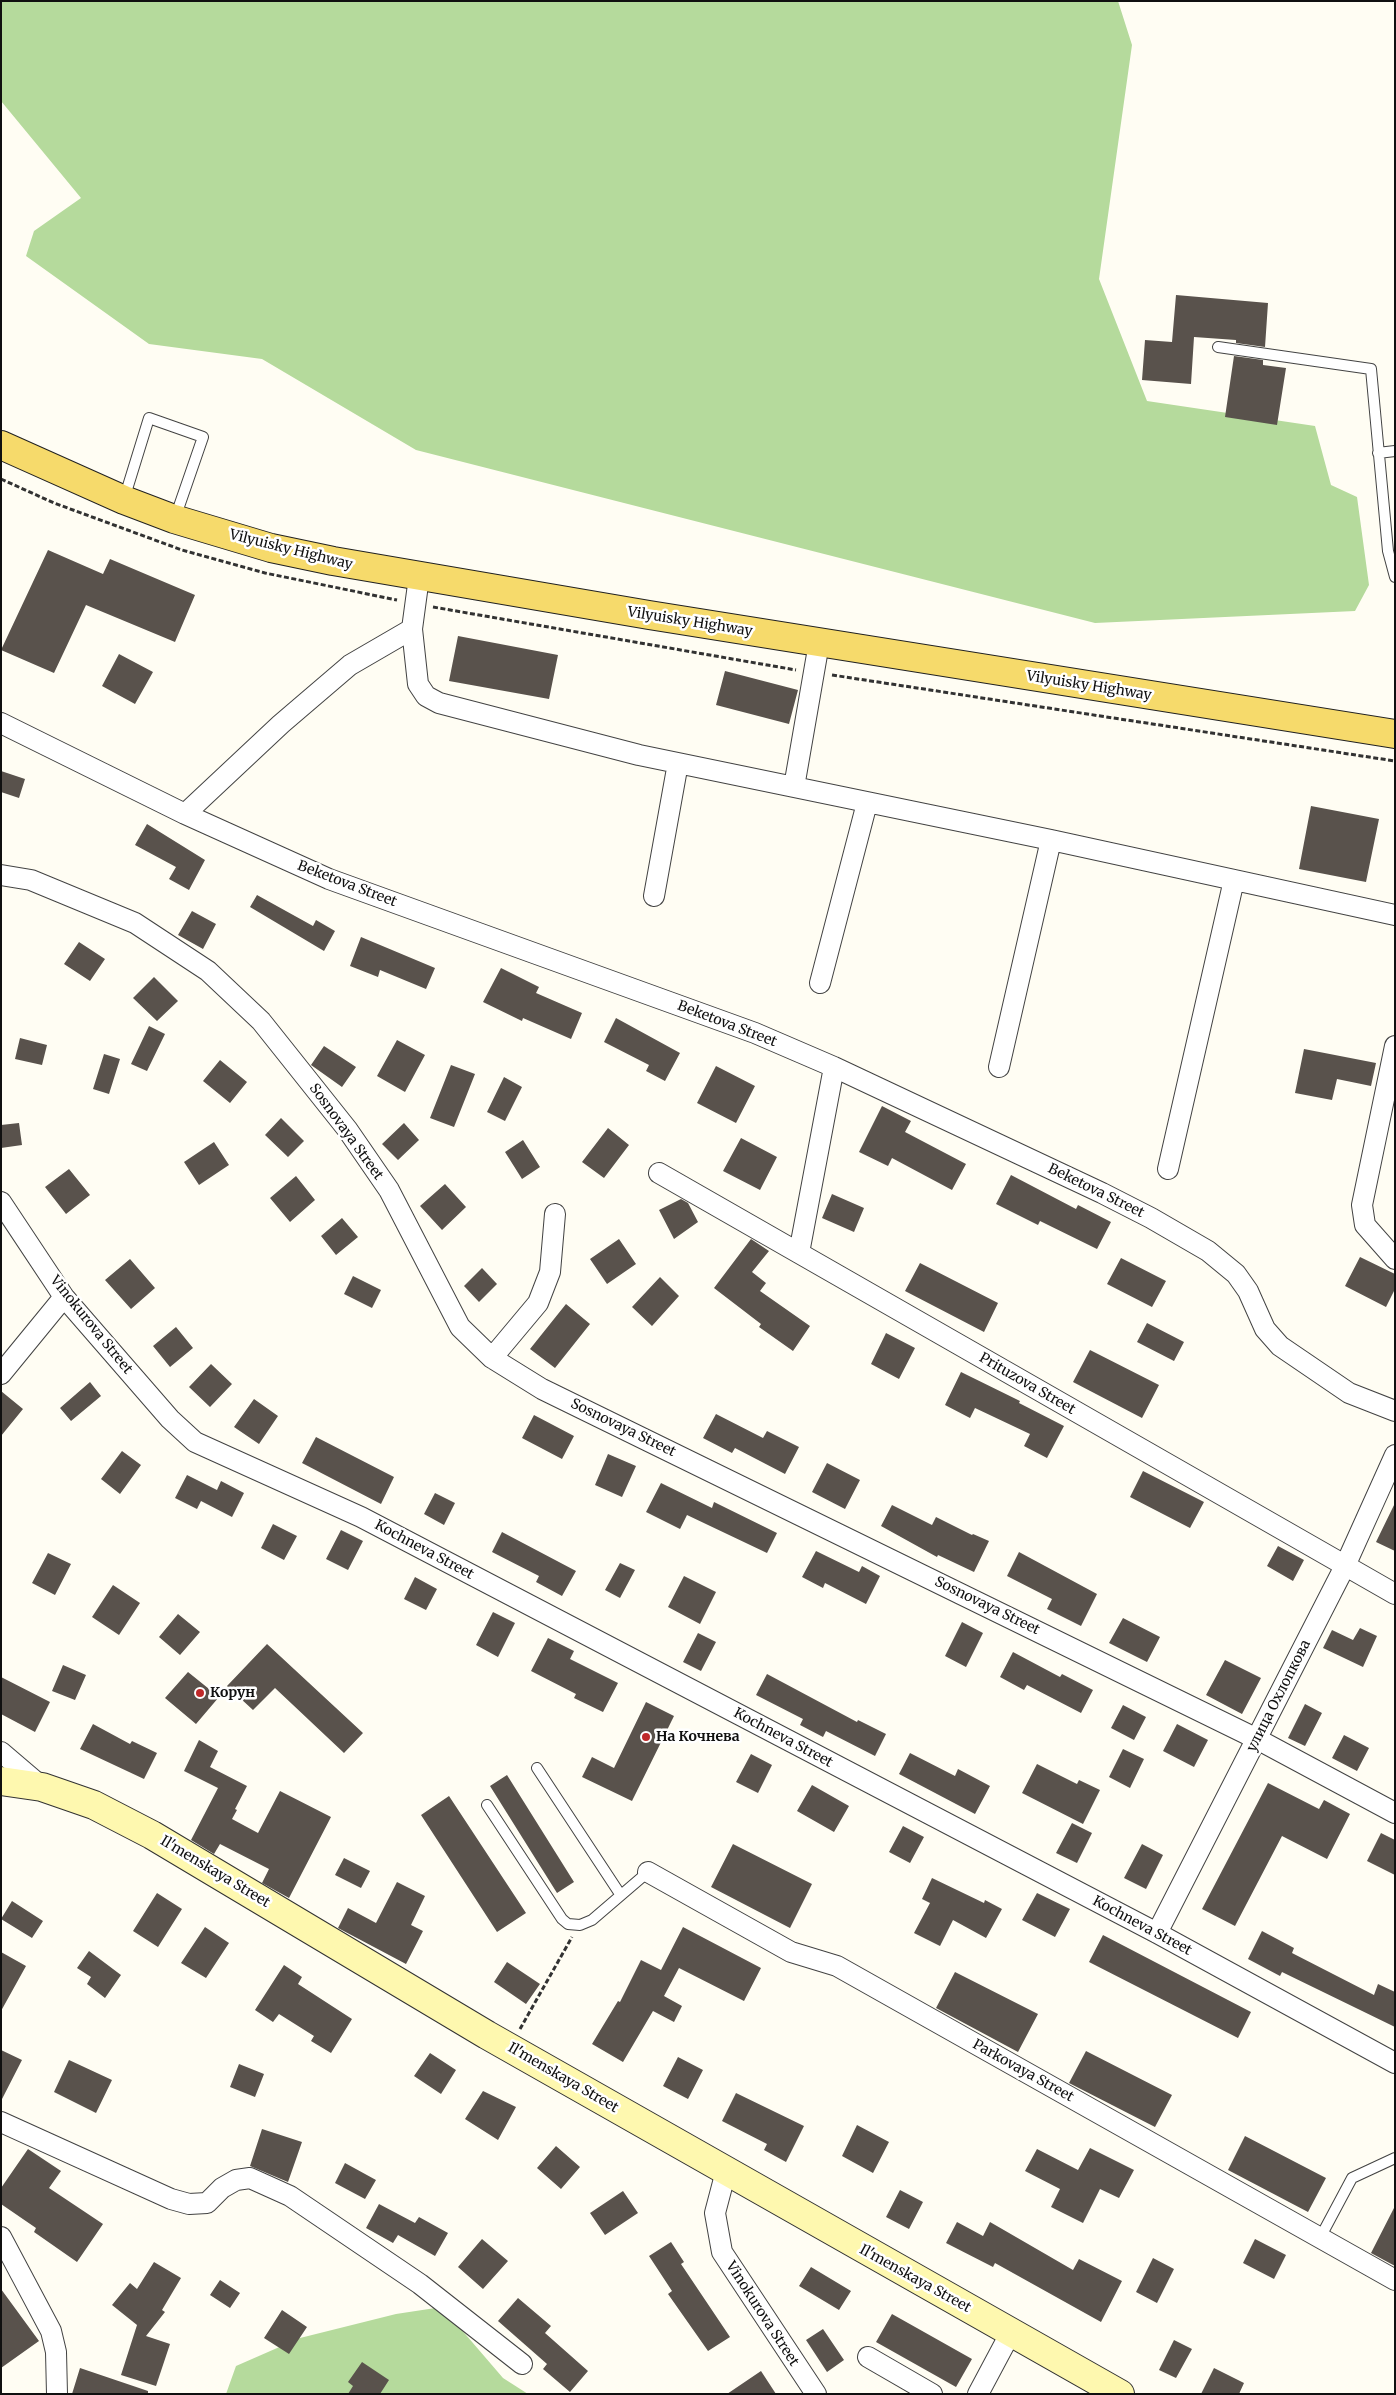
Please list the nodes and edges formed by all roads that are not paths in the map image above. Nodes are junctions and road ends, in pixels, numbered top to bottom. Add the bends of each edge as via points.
1 (1218, 347) dead end
2 (1, 445) edge
3 (1395, 450) edge
4 (1378, 453) junction
5 (124, 500) junction
6 (174, 519) junction
7 (1395, 577) edge
8 (419, 578) junction
9 (412, 630) junction
10 (819, 643) junction
11 (1, 723) edge
12 (1395, 734) edge
13 (678, 763) junction
14 (794, 787) junction
15 (866, 804) junction
16 (185, 814) junction
17 (1051, 840) junction
18 (1, 875) edge
19 (1234, 880) junction
20 (654, 896) dead end
21 (1395, 915) edge
22 (820, 983) dead end
23 (1395, 1046) edge
24 (834, 1067) junction
25 (999, 1067) dead end
26 (1168, 1169) dead end
27 (659, 1173) dead end
28 (1, 1202) edge
29 (555, 1214) dead end
30 (799, 1253) junction
31 (1395, 1259) edge
32 (64, 1297) junction
33 (492, 1358) junction
34 (1, 1374) edge
35 (1395, 1411) edge
36 (170, 1419) joint
37 (1395, 1456) edge
38 (1345, 1566) junction
39 (1395, 1594) edge
40 (1257, 1739) junction
41 (1, 1752) edge
42 (537, 1768) dead end
43 (1, 1781) edge
44 (42, 1787) junction
45 (487, 1805) dead end
46 (1395, 1813) edge
47 (648, 1872) joint
48 (620, 1894) junction
49 (1157, 1933) junction
50 (1395, 2063) edge
51 (1, 2122) edge
52 (1395, 2158) edge
53 (726, 2171) junction
54 (1, 2237) edge
55 (1320, 2238) junction
56 (1395, 2280) edge
57 (1011, 2332) junction
58 (868, 2357) dead end
59 (522, 2364) dead end
60 (58, 2394) edge
61 (816, 2394) edge
62 (932, 2394) edge
63 (978, 2394) edge
64 (1120, 2394) edge

1 - 4 lane via 1371,369
2 - 5 main road, Vilyuisky Highway
3 - 4 lane
4 - 7 lane via 1388,551
5 - 6 main road, Vilyuisky Highway
5 - 6 lane via 149,418 203,437
6 - 8 main road, Vilyuisky Highway via 271,548
8 - 9 street
8 - 10 main road, Vilyuisky Highway
9 - 13 street via 418,684 426,696 439,703
9 - 16 street via 350,665
10 - 12 main road, Vilyuisky Highway
10 - 14 street
11 - 16 street, Beketova Street
13 - 14 street
13 - 20 street
14 - 15 street
15 - 17 street
15 - 22 street
16 - 24 street, Beketova Street via 329,878 755,1033
17 - 19 street
17 - 25 street
18 - 33 street, Sosnovaya Street via 31,880 135,923 208,971 261,1021 347,1130 389,1190 460,1328
19 - 21 street
19 - 26 street
23 - 31 street via 1362,1205 1365,1225
24 - 30 street
24 - 35 street, Beketova Street via 1102,1194 1188,1239 1236,1274 1258,1311 1264,1329 1280,1346 1350,1393
27 - 30 street, Prituzova Street
28 - 32 street, Vinokurova Street
29 - 33 street via 550,1272 538,1303
30 - 38 street, Prituzova Street
32 - 34 street
32 - 36 street, Vinokurova Street
33 - 40 street, Sosnovaya Street via 542,1389
36 - 49 street, Kochneva Street via 195,1442 361,1517
37 - 38 street, улица Охлопкова
38 - 39 street, Prituzova Street
38 - 40 street, улица Охлопкова
40 - 46 street, Sosnovaya Street
40 - 49 street, улица Охлопкова
41 - 44 street
42 - 48 lane
43 - 44 main road, Il'menskaya Street
44 - 53 main road, Il'menskaya Street via 94,1805 152,1835
45 - 48 lane via 568,1924 592,1920
47 - 48 lane
47 - 55 street, Parkovaya Street via 791,1952 837,1966
49 - 50 street, Kochneva Street
51 - 59 street via 171,2199 189,2204 207,2203 222,2188 236,2180 250,2178 290,2196 420,2284
52 - 55 lane via 1352,2178
53 - 57 main road, Il'menskaya Street
53 - 61 street, Vinokurova Street via 715,2213 722,2252
54 - 60 street via 51,2331 56,2352
55 - 56 street, Parkovaya Street
57 - 63 street
57 - 64 main road, Il'menskaya Street
58 - 62 street

